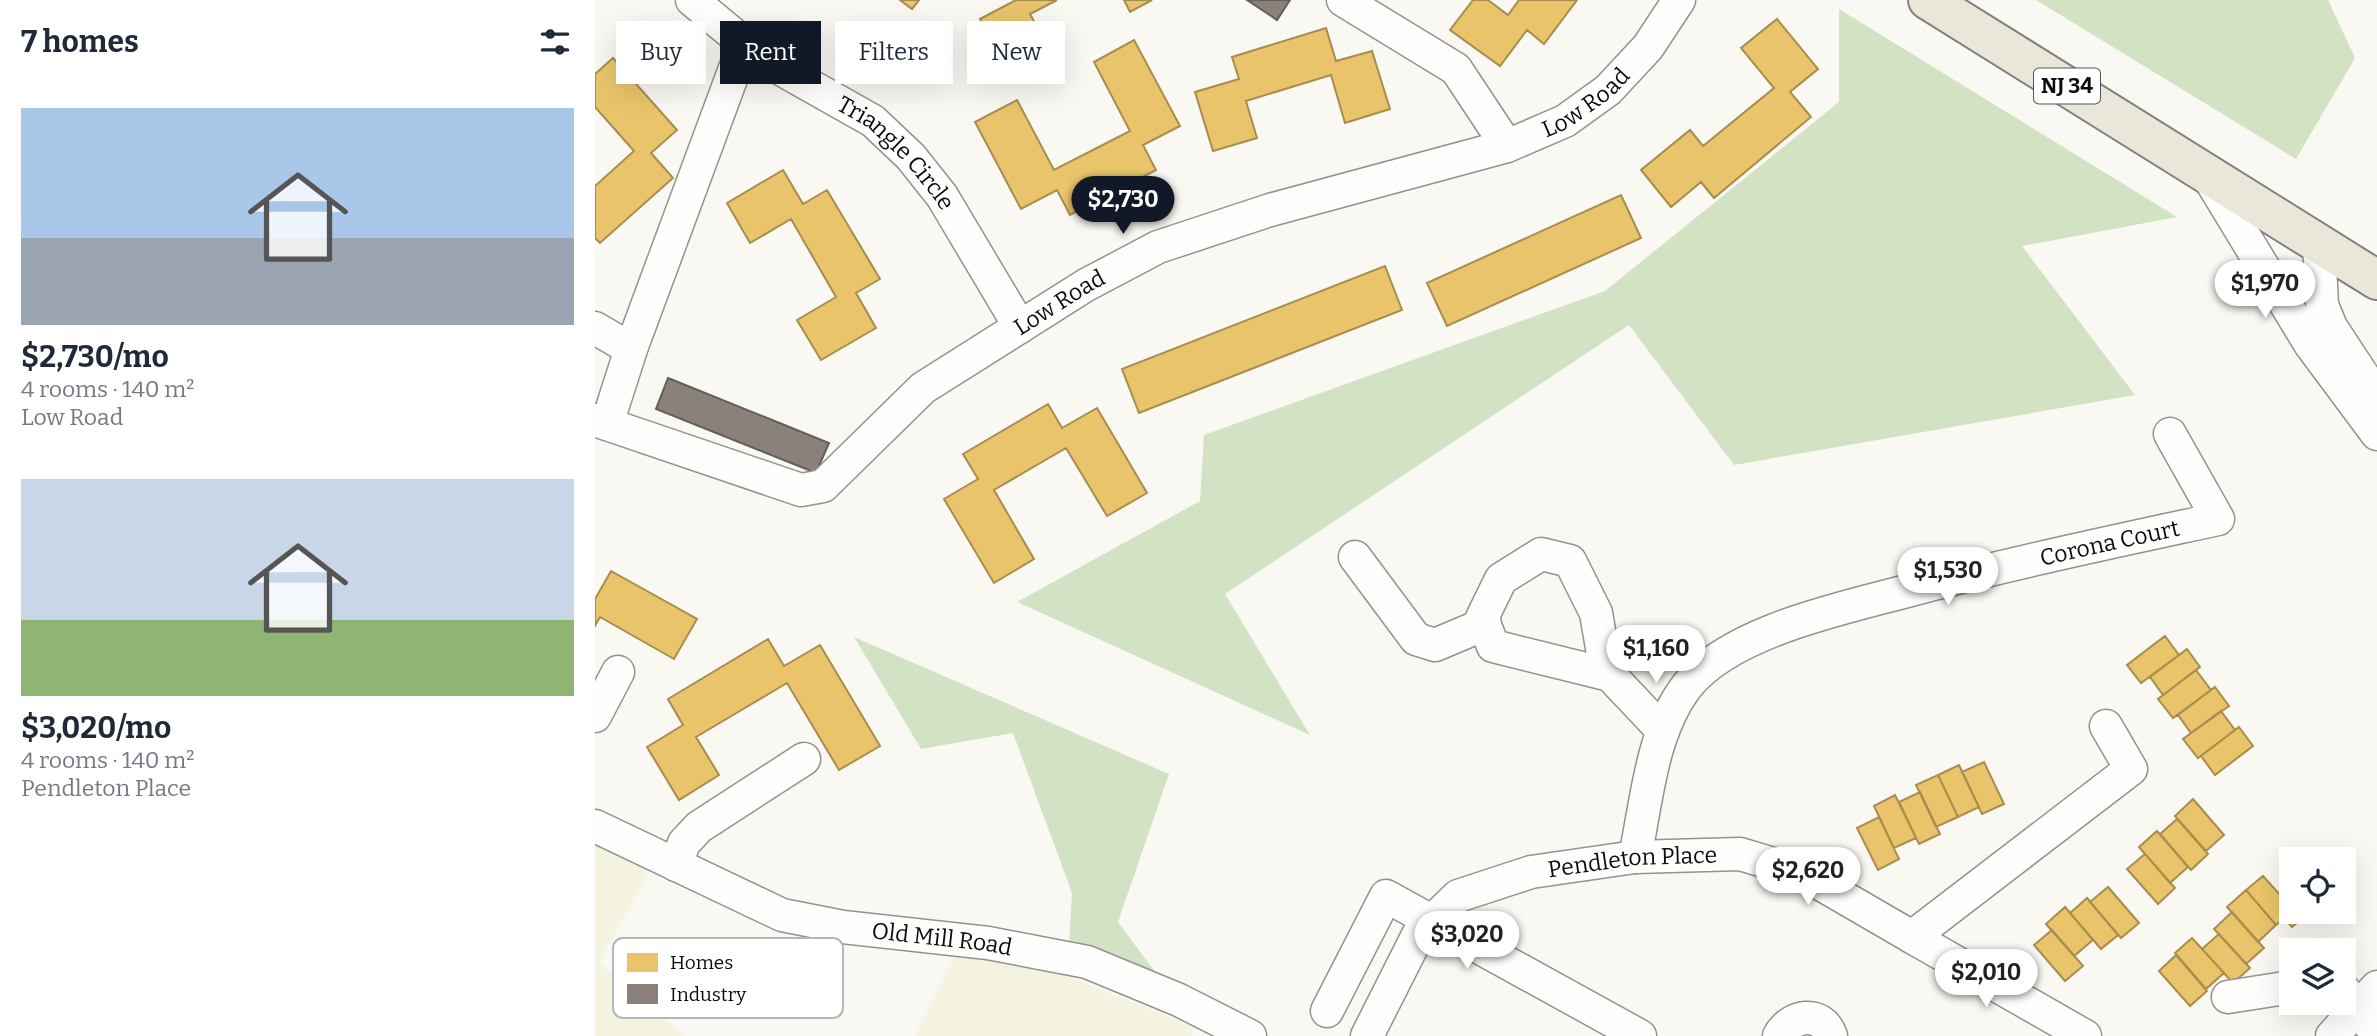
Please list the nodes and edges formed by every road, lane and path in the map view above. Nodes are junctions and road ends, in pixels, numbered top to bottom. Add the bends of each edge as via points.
1 (691, 0) edge
2 (1343, 0) edge
3 (1679, 0) edge
4 (1929, 0) edge
5 (720, 24) edge
6 (729, 84) edge
7 (806, 84) edge
8 (1507, 146) junction
9 (2205, 172) junction
10 (2319, 243) junction
11 (2377, 280) edge
12 (1020, 327) junction
13 (595, 328) edge
14 (631, 349) junction
15 (2377, 397) edge
16 (601, 422) edge
17 (2170, 433) dead end
18 (2377, 434) edge
19 (1355, 557) dead end
20 (1485, 624) junction
21 (618, 672) dead end
22 (1610, 675) junction
23 (595, 716) edge
24 (2106, 726) dead end
25 (1663, 731) junction
26 (804, 759) dead end
27 (595, 826) edge
28 (1636, 857) junction
29 (676, 865) junction
30 (1432, 920) junction
31 (1912, 937) junction
32 (2279, 989) edge
33 (2359, 995) edge
34 (2228, 997) dead end
35 (1327, 1012) dead end
36 (2377, 1034) edge
37 (1249, 1036) edge
38 (1367, 1036) edge
39 (1640, 1036) edge
40 (1779, 1036) edge
41 (1831, 1036) edge
42 (2085, 1036) edge
43 (2332, 1036) edge

1 - 5 street, Triangle Circle
2 - 8 street via 1456,69
3 - 8 street, Low Road via 1648,47 1608,90 1565,121
4 - 9 main road, NJ 34
6 - 14 street
7 - 12 street, Triangle Circle via 873,121 911,157 942,196
8 - 12 street, Low Road via 1270,210 1158,247
9 - 10 main road, NJ 34
9 - 18 street via 2310,344
10 - 11 main road, NJ 34
10 - 15 street via 2322,305 2331,327
12 - 16 street, Low Road via 923,388 823,486 801,490
13 - 14 street
14 - 16 street
17 - 25 street, Corona Court via 2218,519 1989,568 1816,614 1730,650 1688,685
19 - 20 street via 1416,639 1435,645
20 - 22 street via 1493,646
20 - 22 street via 1482,618 1501,579 1541,554 1570,561 1596,613
21 - 23 street
22 - 25 street
24 - 31 street via 2131,769
25 - 28 street, Corona Court
26 - 29 street via 699,827 684,843
27 - 29 street, Old Mill Road
28 - 30 street, Pendleton Place via 1531,872 1458,896
28 - 31 street, Pendleton Place via 1740,854 1800,872
29 - 37 street, Old Mill Road via 782,915 843,927 988,943 1087,962 1179,1000
30 - 35 street via 1386,896
30 - 38 street, Pendleton Place via 1418,935
30 - 39 street
31 - 42 street, Pendleton Place
32 - 34 street
33 - 36 street
33 - 43 street
40 - 41 street via 1786,1025 1811,1018 1821,1022

